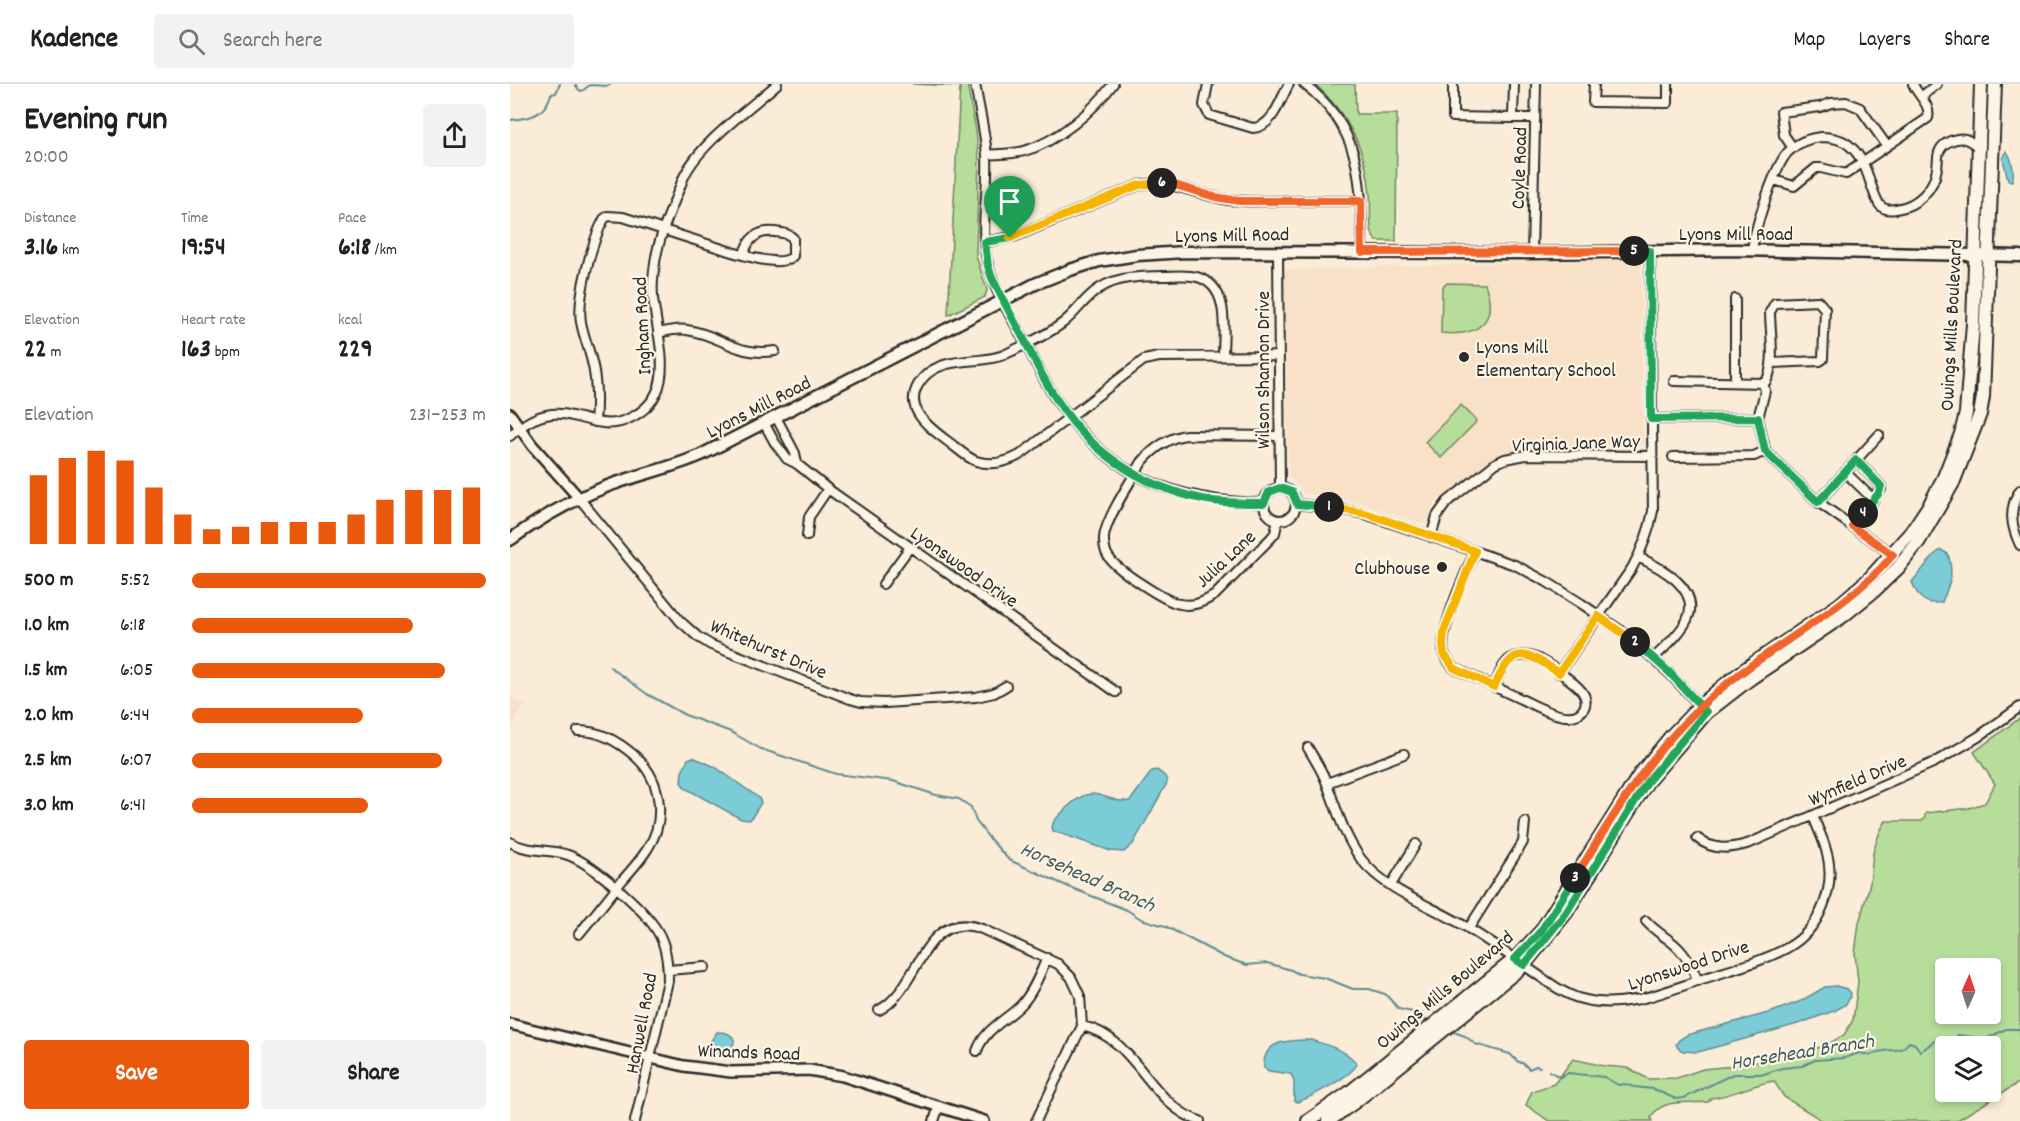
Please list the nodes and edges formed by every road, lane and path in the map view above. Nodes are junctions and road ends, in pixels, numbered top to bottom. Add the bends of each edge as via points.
1 (777, 84) edge
2 (975, 84) edge
3 (1113, 84) edge
4 (1208, 84) edge
5 (1289, 84) edge
6 (1304, 84) edge
7 (1453, 84) edge
8 (1514, 84) edge
9 (1536, 84) edge
10 (1594, 84) edge
11 (1668, 84) edge
12 (1913, 84) edge
13 (1937, 84) edge
14 (1981, 84) edge
15 (1995, 84) edge
16 (1921, 97) junction
17 (1514, 118) junction
18 (1535, 118) junction
19 (1887, 146) junction
20 (1978, 146) junction
21 (1793, 148) junction
22 (987, 155) junction
23 (1862, 163) junction
24 (1774, 180) junction
25 (1361, 201) junction
26 (664, 231) junction
27 (985, 242) junction
28 (1752, 250) junction
29 (1650, 251) junction
30 (1278, 252) junction
31 (1362, 252) junction
32 (1532, 253) junction
33 (1974, 254) junction
34 (1989, 254) junction
35 (744, 255) junction
36 (2020, 256) edge
37 (1735, 299) dead end
38 (1003, 301) junction
39 (658, 333) junction
40 (1026, 344) junction
41 (775, 351) dead end
42 (1222, 356) junction
43 (1280, 356) junction
44 (1772, 363) junction
45 (1674, 381) dead end
46 (1735, 382) junction
47 (1764, 384) junction
48 (510, 414) edge
49 (776, 417) junction
50 (1069, 417) junction
51 (1758, 418) junction
52 (1651, 419) junction
53 (595, 422) junction
54 (764, 423) junction
55 (519, 428) junction
56 (1879, 435) dead end
57 (510, 436) edge
58 (1278, 436) junction
59 (1765, 451) junction
60 (1652, 456) junction
61 (1673, 457) dead end
62 (1856, 460) junction
63 (797, 464) junction
64 (1845, 472) junction
65 (1135, 474) junction
66 (1280, 488) junction
67 (828, 489) junction
68 (2020, 490) edge
69 (579, 498) junction
70 (1874, 500) junction
71 (1818, 502) junction
72 (1264, 503) junction
73 (1297, 504) junction
74 (1278, 520) junction
75 (1852, 526) junction
76 (807, 536) dead end
77 (1431, 537) junction
78 (510, 540) edge
79 (2020, 545) edge
80 (910, 547) junction
81 (1475, 551) junction
82 (1893, 555) junction
83 (1638, 557) junction
84 (883, 584) dead end
85 (1598, 616) junction
86 (1654, 658) junction
87 (1559, 673) junction
88 (1006, 686) dead end
89 (1494, 687) junction
90 (1116, 692) dead end
91 (2020, 707) edge
92 (1703, 709) junction
93 (578, 731) dead end
94 (1308, 748) dead end
95 (1404, 754) dead end
96 (1327, 783) junction
97 (1813, 816) junction
98 (1525, 822) dead end
99 (1696, 838) dead end
100 (510, 843) edge
101 (1416, 844) dead end
102 (1391, 885) junction
103 (616, 888) junction
104 (1647, 921) dead end
105 (1469, 928) junction
106 (579, 934) dead end
107 (1047, 958) junction
108 (1520, 962) junction
109 (705, 967) dead end
110 (668, 970) junction
111 (1698, 981) junction
112 (879, 1010) dead end
113 (510, 1024) edge
114 (1082, 1026) junction
115 (1427, 1037) junction
116 (977, 1051) dead end
117 (651, 1057) junction
118 (939, 1106) junction
119 (635, 1121) edge
120 (934, 1121) edge
121 (984, 1121) edge
122 (1036, 1121) edge
123 (1200, 1121) edge
124 (1308, 1121) edge
125 (1328, 1121) edge

1 - 26 street, Ingham Road via 699,152 688,168
2 - 22 street
3 - 22 street via 1076,122 1046,141 1026,150
4 - 5 street via 1204,105 1209,115 1260,128 1269,122
6 - 25 street via 1327,105 1346,132 1357,165
7 - 17 street via 1453,117
8 - 17 street
9 - 18 street, Coyle Road
10 - 11 street via 1593,102 1668,103
12 - 16 street
13 - 16 street
14 - 20 main road, Owings Mills Boulevard
15 - 34 main road, Owings Mills Boulevard
16 - 19 street via 1929,111 1928,118
17 - 18 street
18 - 32 street, Coyle Road
19 - 21 street via 1860,108 1839,102 1781,112 1784,135
19 - 23 street
20 - 23 street via 1961,139 1943,146 1931,187 1915,202 1895,209 1878,204
20 - 33 main road, Owings Mills Boulevard
21 - 23 street via 1817,138 1838,139 1852,147
21 - 24 street via 1781,162
22 - 27 street
23 - 24 street via 1846,174 1816,168 1794,186
24 - 28 street
25 - 27 street via 1239,201 1175,185 1147,183 1016,236
25 - 31 street
26 - 35 street
26 - 39 street, Ingham Road via 653,285
26 - 53 street via 614,215 601,225 580,308 596,382
27 - 38 street via 988,266
28 - 29 main road, Lyons Mill Road
28 - 33 main road, Lyons Mill Road
29 - 32 main road, Lyons Mill Road
29 - 52 street
30 - 31 main road, Lyons Mill Road
30 - 38 main road, Lyons Mill Road via 1168,253 1099,261 1051,277
30 - 43 street, Wilson Shannon Drive
31 - 32 main road, Lyons Mill Road
33 - 34 main road, Lyons Mill Road
33 - 82 main road, Owings Mills Boulevard via 1970,373 1961,434 1930,504
34 - 36 main road, Lyons Mill Road
34 - 92 main road, Owings Mills Boulevard via 1980,414 1937,513 1898,568 1875,590 1843,616
35 - 35 street via 787,262 793,256 793,238 784,233 759,234 748,243
37 - 46 street
38 - 40 street
38 - 49 main road, Lyons Mill Road
39 - 41 street via 685,329 754,353
39 - 53 street, Ingham Road via 662,376 653,398 626,420
40 - 42 street via 1060,326 1093,292 1110,282 1186,275 1209,282 1220,297
40 - 50 street
40 - 50 street via 999,357 934,369 916,391 917,414 968,457 989,463 1005,462 1020,455
42 - 43 street
42 - 50 street via 1144,360
43 - 58 street, Wilson Shannon Drive
44 - 44 street via 1771,307 1789,301 1822,303 1823,359
44 - 47 street
45 - 46 street
46 - 47 street
47 - 51 street
48 - 55 street
49 - 54 main road, Lyons Mill Road
49 - 63 street, Lyonswood Drive
50 - 65 street via 1104,454
51 - 52 street
51 - 59 street
52 - 60 street
53 - 55 street, Ingham Road via 552,414 532,419
54 - 63 street, Lyonswood Drive via 787,459
54 - 69 main road, Lyons Mill Road via 680,464
55 - 57 street, Ingham Road
55 - 69 street
56 - 62 street
58 - 65 street, Julia Lane via 1178,436 1146,457
58 - 66 street, Wilson Shannon Drive
59 - 61 street via 1754,456
59 - 71 street
60 - 77 street, Virginia Jane Way via 1526,455 1505,459 1447,502 1437,516
60 - 83 street via 1653,511
62 - 64 street
62 - 70 street via 1881,486
63 - 67 street, Lyonswood Drive
64 - 70 street
64 - 71 street
65 - 72 street via 1195,497
65 - 74 street, Julia Lane via 1107,525 1104,547 1116,565 1171,602 1190,605 1215,595 1275,533
66 - 72 street via 1269,492
66 - 73 street via 1292,492
67 - 76 street via 810,517
67 - 80 street, Lyonswood Drive
68 - 79 street via 2011,518
69 - 78 main road, Lyons Mill Road
69 - 88 street, Whitehurst Drive via 680,621 711,645 849,699 873,704 976,697
70 - 75 street
71 - 75 street
72 - 74 street via 1267,515
73 - 74 street via 1289,518
73 - 77 street via 1353,510
75 - 82 street
77 - 81 street
80 - 84 street
80 - 90 street, Lyonswood Drive
81 - 85 street via 1547,582
81 - 89 street via 1444,631 1444,654 1454,668
82 - 92 main road, Owings Mills Boulevard via 1840,604 1744,670
83 - 85 street
83 - 86 street via 1674,579 1690,602 1683,627
85 - 86 street
85 - 87 street
86 - 92 street
87 - 89 street via 1532,656 1514,657 1505,664
87 - 89 street via 1585,696 1584,708 1573,717 1537,707
91 - 97 street, Wynfield Drive via 1945,757
92 - 108 main road, Owings Mills Boulevard via 1647,782 1566,913
93 - 103 street via 603,734 625,748 647,770 657,790 660,813 654,836
94 - 96 street, Lyonswood Drive
95 - 96 street
96 - 102 street, Lyonswood Drive via 1353,847 1369,868
97 - 99 street, Wynfield Drive via 1740,846 1712,847
97 - 111 street, Lyonswood Drive via 1826,850 1829,874 1826,899 1815,922 1798,941 1781,951
98 - 105 street via 1523,842
100 - 103 street, Hanwell Road via 567,855
101 - 102 street
102 - 105 street, Lyonswood Drive
103 - 106 street
103 - 110 street, Hanwell Road via 643,912 659,934
104 - 111 street via 1684,954
105 - 108 street, Lyonswood Drive
107 - 112 street via 974,926 958,925 935,937 897,995
107 - 114 street via 1065,970 1077,986
107 - 116 street via 1023,1002 987,1032
108 - 111 street, Lyonswood Drive via 1569,995 1593,1002 1634,1001
108 - 115 main road, Owings Mills Boulevard
109 - 110 street
110 - 117 street, Hanwell Road
113 - 117 street, Winands Road
114 - 122 street
114 - 123 street via 1115,1041 1168,1101
115 - 124 main road, Owings Mills Boulevard
115 - 125 main road, Owings Mills Boulevard
117 - 118 street, Winands Road via 710,1071 827,1072
117 - 119 street, Hanwell Road
118 - 120 street
118 - 121 street, Winands Road

